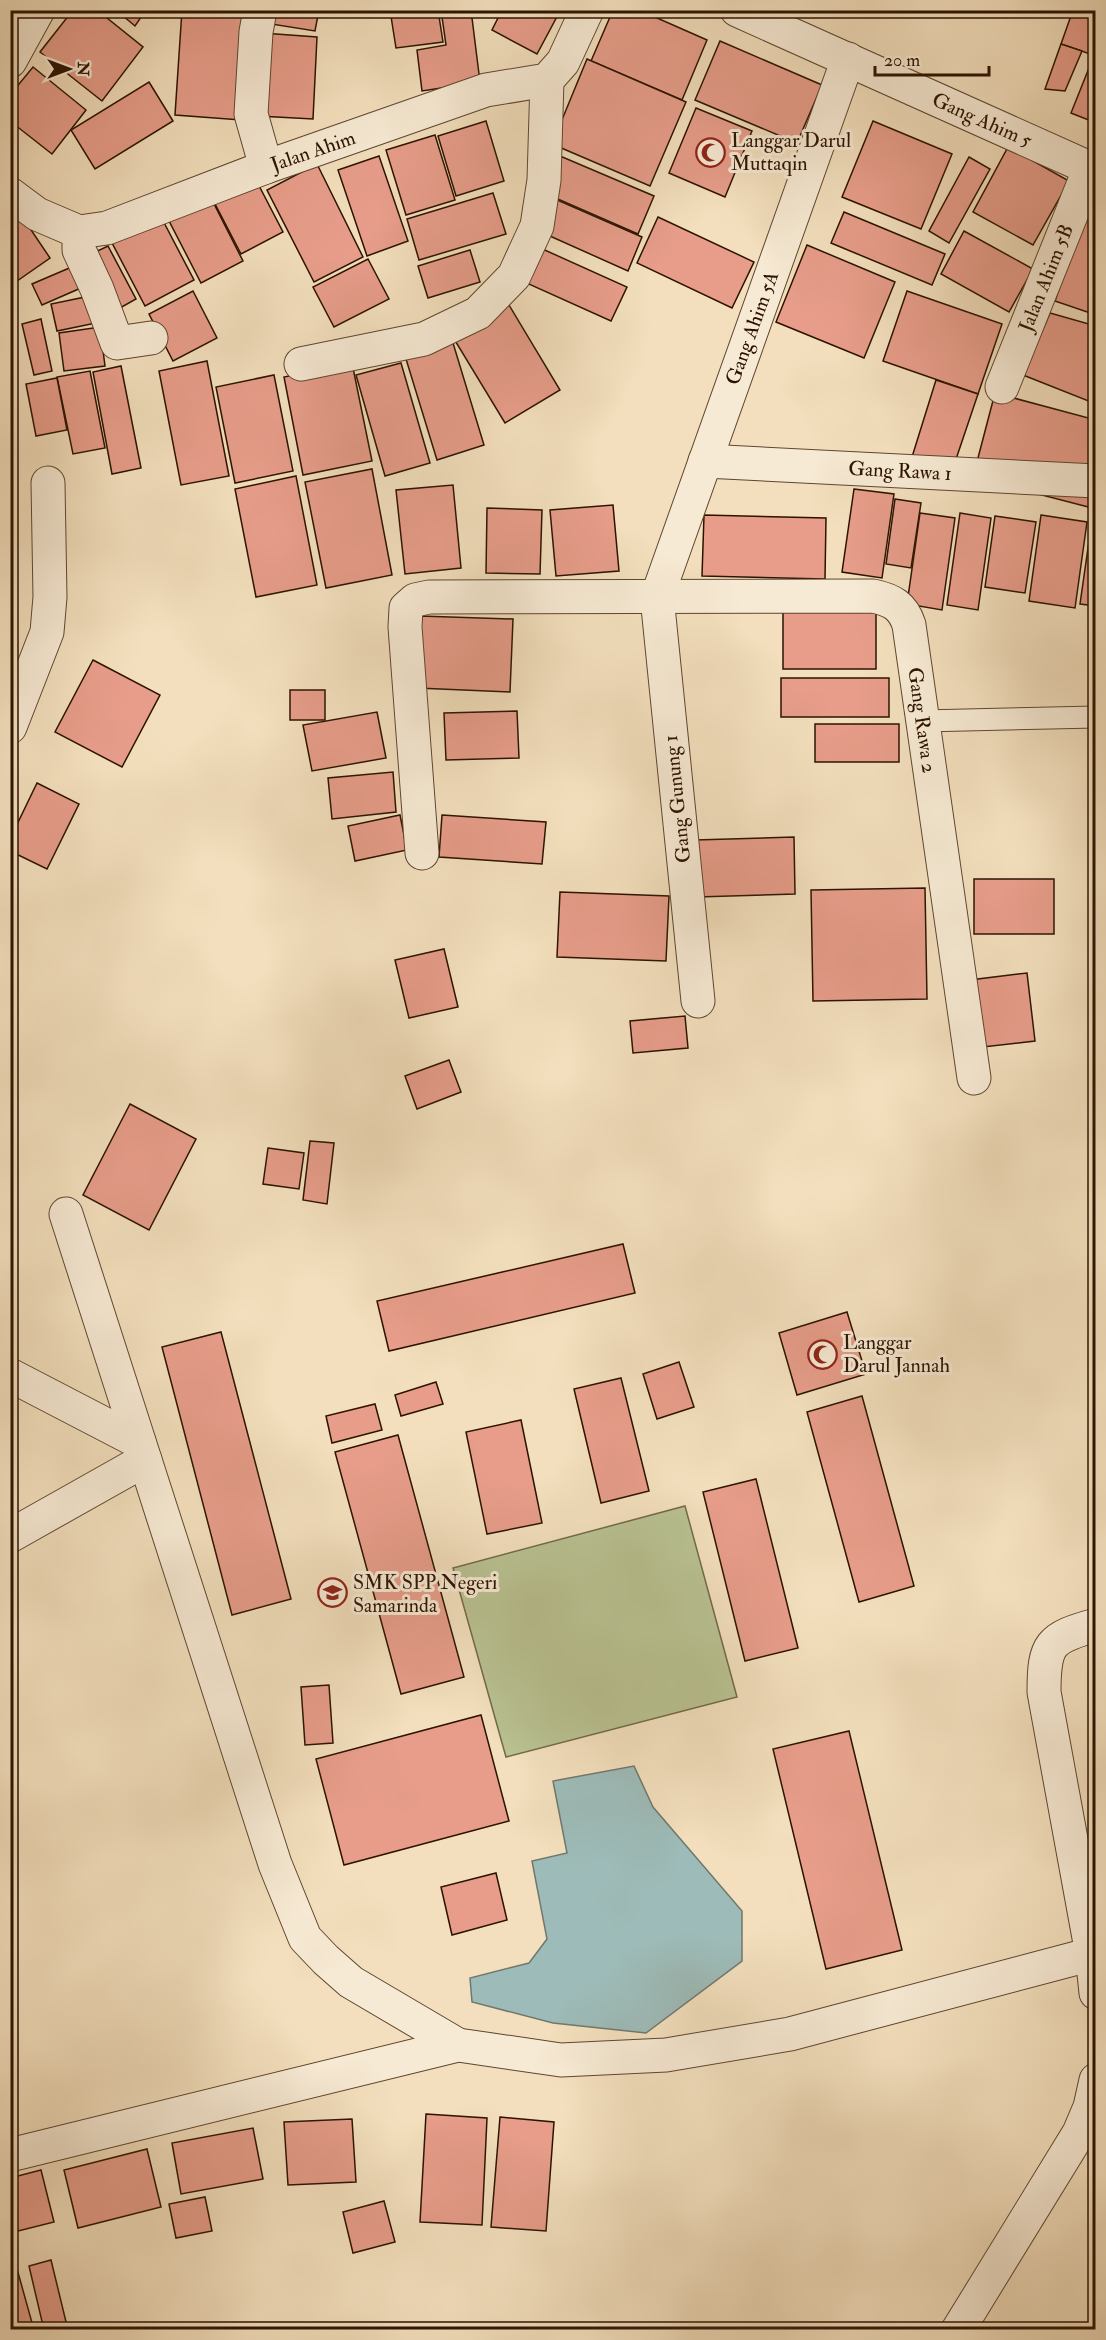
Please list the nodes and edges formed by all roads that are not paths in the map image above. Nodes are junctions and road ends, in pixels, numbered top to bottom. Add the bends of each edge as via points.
1 (38, 10) edge
2 (260, 10) edge
3 (587, 10) edge
4 (737, 10) edge
5 (848, 59) junction
6 (10, 61) edge
7 (547, 80) junction
8 (266, 167) junction
9 (1093, 170) edge
10 (10, 194) edge
11 (80, 232) junction
12 (151, 338) dead end
13 (302, 364) dead end
14 (1002, 387) dead end
15 (705, 460) junction
16 (1095, 480) edge
17 (48, 483) dead end
18 (657, 597) junction
19 (1095, 717) edge
20 (922, 721) junction
21 (10, 727) edge
22 (422, 853) dead end
23 (698, 1001) dead end
24 (974, 1078) dead end
25 (66, 1214) dead end
26 (10, 1375) edge
27 (142, 1451) junction
28 (10, 1536) edge
29 (1095, 1625) edge
30 (1092, 1954) junction
31 (1095, 1993) edge
32 (458, 2045) junction
33 (1095, 2080) edge
34 (10, 2155) edge
35 (958, 2330) edge

1 - 6 street
2 - 8 street via 251,114
3 - 7 street via 563,62
4 - 5 street, Gang Ahim 5
5 - 9 street, Gang Ahim 5
5 - 15 street, Gang Ahim 5A
7 - 8 street, Jalan Ahim via 486,90
7 - 13 street via 544,180 537,226 514,276 478,314 424,339
8 - 11 street, Jalan Ahim via 107,228
9 - 14 street, Jalan Ahim 5B
10 - 11 street via 37,213
11 - 12 street via 79,250 117,343
15 - 16 street, Gang Rawa 1
15 - 18 street, Gang Ahim 5A
17 - 21 street via 47,632
18 - 20 street, Gang Rawa 2 via 873,596 898,604 909,625
18 - 22 street, Gang Rawa 2 via 429,597 415,600 406,608
18 - 23 street, Gang Gunung 1
19 - 20 lane
20 - 24 street, Gang Rawa 2
25 - 27 street
26 - 27 street
27 - 28 street
27 - 32 street via 275,1864 305,1938 351,1982
29 - 30 street via 1056,1642 1048,1649 1044,1668 1044,1692
30 - 31 street
30 - 32 street via 790,2034 666,2055 561,2060
32 - 34 street
33 - 35 street via 1079,2133

